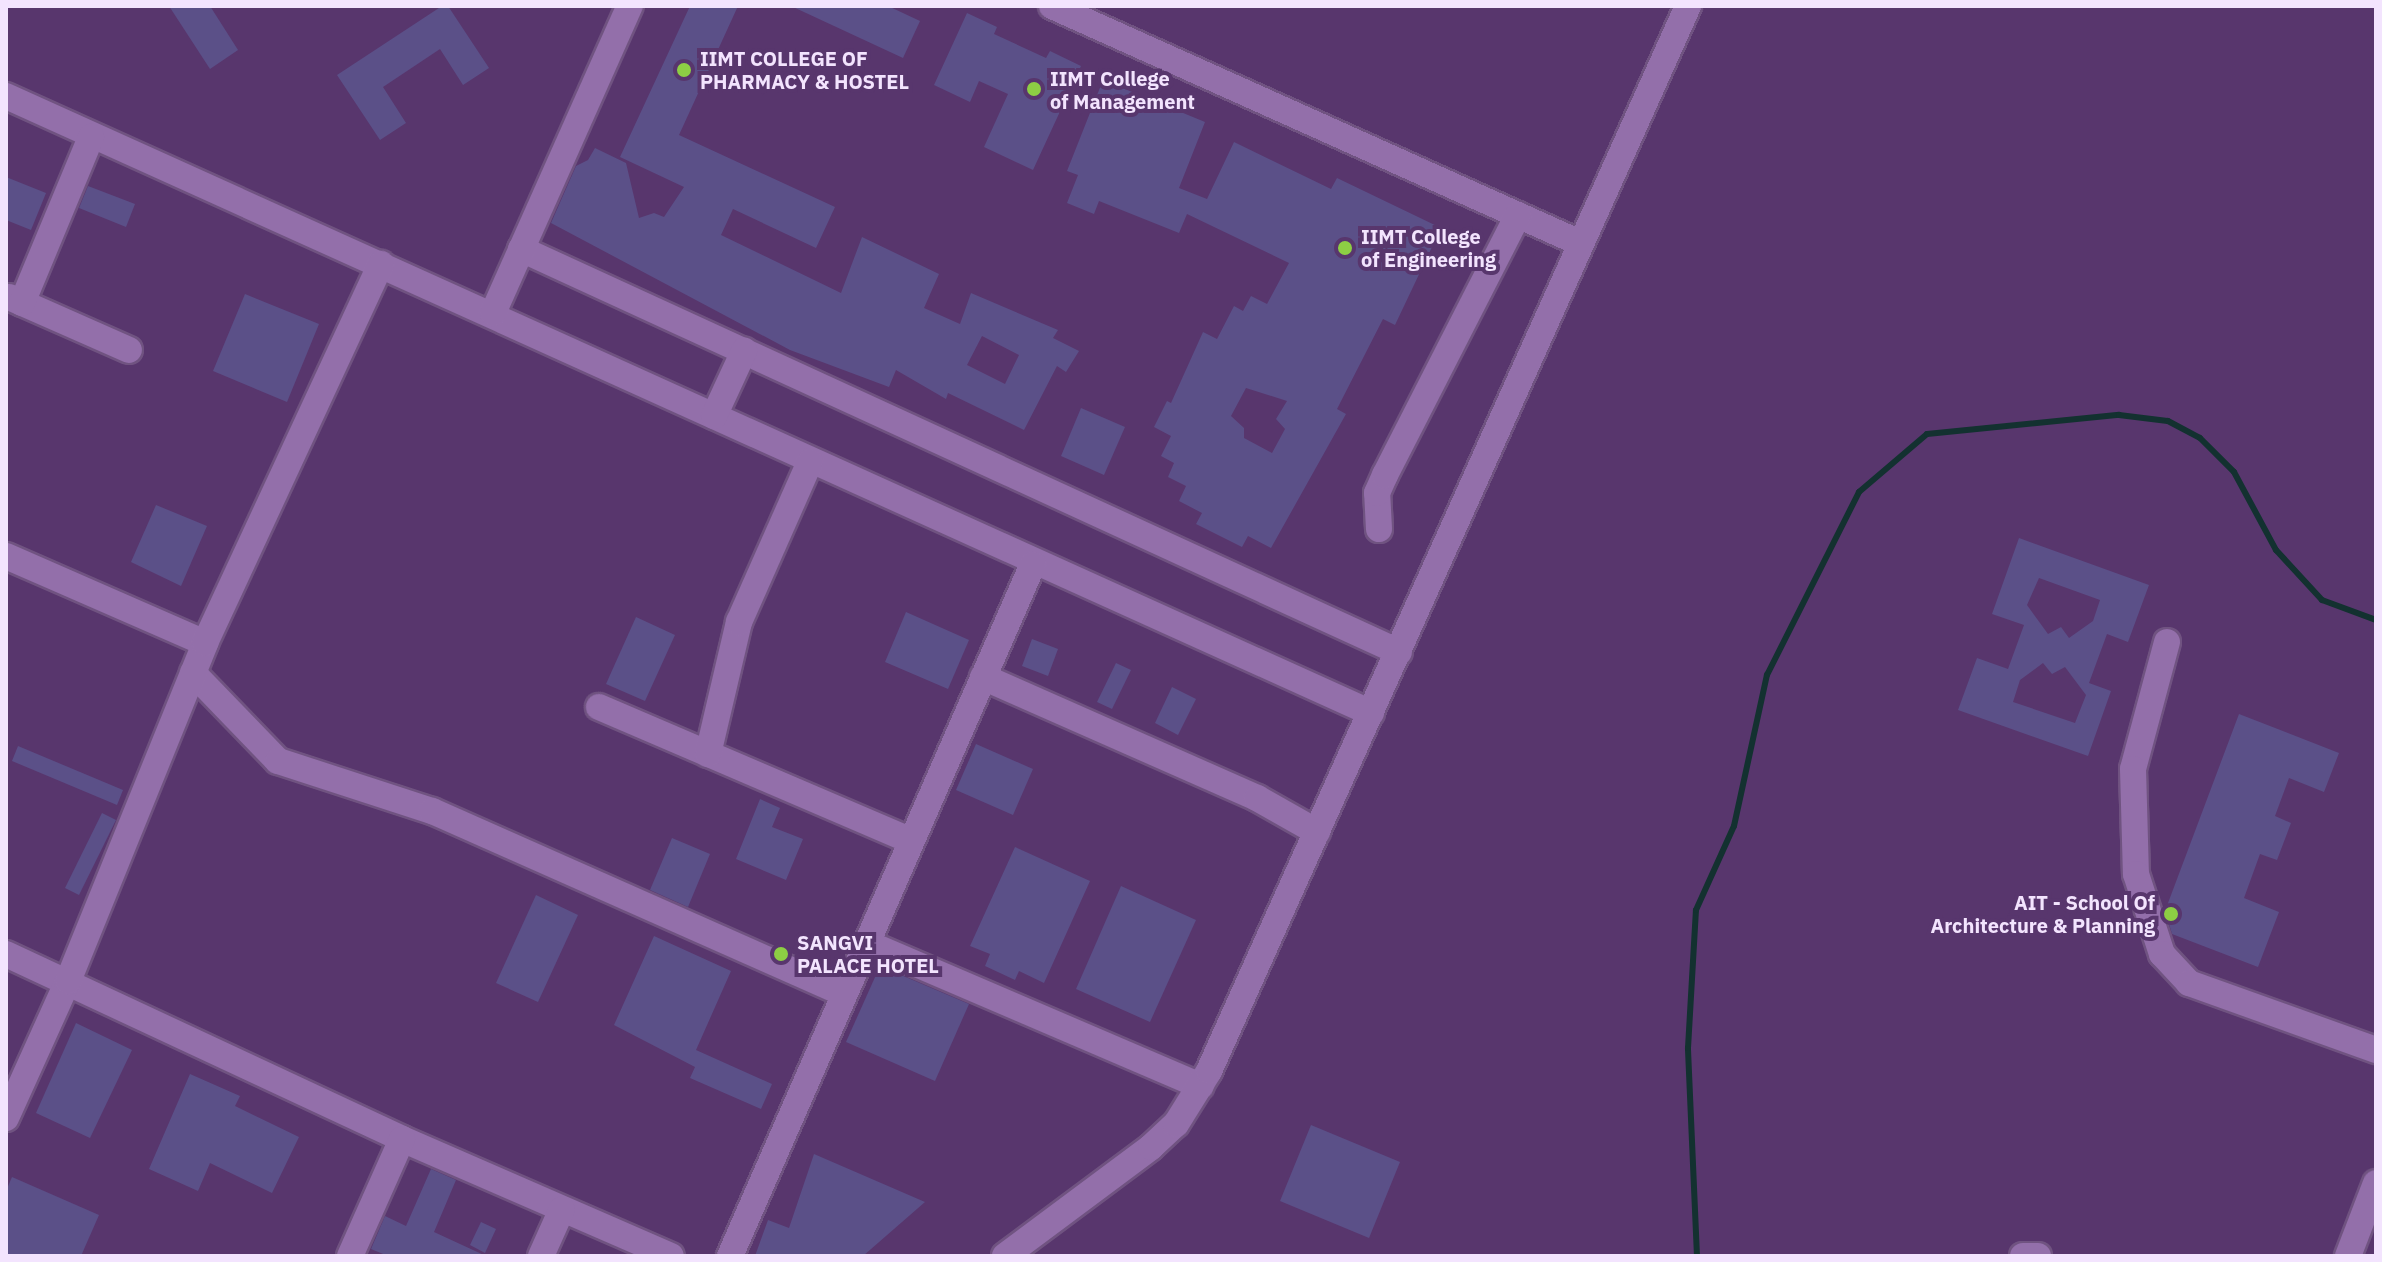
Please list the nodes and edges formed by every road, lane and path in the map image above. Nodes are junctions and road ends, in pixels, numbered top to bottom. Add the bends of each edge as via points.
1 (630, 6) edge
2 (1052, 6) edge
3 (1688, 6) edge
4 (6, 96) edge
5 (91, 137) junction
6 (1518, 215) junction
7 (1580, 243) junction
8 (521, 249) junction
9 (381, 264) junction
10 (14, 300) edge
11 (493, 313) junction
12 (129, 350) dead end
13 (744, 351) junction
14 (714, 416) junction
15 (810, 462) junction
16 (1379, 529) dead end
17 (6, 556) edge
18 (1033, 564) junction
19 (2167, 642) dead end
20 (205, 643) junction
21 (1399, 652) junction
22 (193, 673) junction
23 (983, 677) junction
24 (599, 707) dead end
25 (1371, 713) junction
26 (708, 754) junction
27 (1317, 832) junction
28 (910, 840) junction
29 (867, 943) junction
30 (6, 954) edge
31 (68, 981) junction
32 (843, 993) junction
33 (2376, 1050) edge
34 (1201, 1086) junction
35 (6, 1118) edge
36 (402, 1139) junction
37 (2376, 1183) edge
38 (562, 1209) junction
39 (350, 1256) edge
40 (541, 1256) edge
41 (671, 1256) edge
42 (730, 1256) edge
43 (1005, 1256) edge
44 (2023, 1256) edge
45 (2038, 1256) edge
46 (2348, 1256) edge

1 - 8 street
2 - 6 street
3 - 7 street
4 - 5 street
5 - 9 street
5 - 10 street
6 - 7 street
6 - 16 street via 1377,493
7 - 21 street
8 - 11 street
8 - 13 street
9 - 11 street
9 - 20 street
10 - 12 street
11 - 14 street
13 - 14 street
13 - 21 street
14 - 15 street
15 - 18 street
15 - 26 street via 739,622
17 - 20 street
18 - 23 street
18 - 25 street
19 - 33 street via 2133,769 2136,874 2162,954 2189,983
20 - 22 street
21 - 25 street
22 - 31 street
22 - 32 street via 278,761 432,811
23 - 27 street via 1257,798
23 - 28 street
24 - 26 street
25 - 27 street
26 - 28 street
27 - 34 street
28 - 29 street
29 - 32 street
29 - 34 street
30 - 31 street
31 - 35 street
31 - 36 street
32 - 42 street
34 - 43 street via 1176,1124 1151,1147
36 - 38 street
36 - 39 street
37 - 46 street
38 - 40 street
38 - 41 street
44 - 45 street

